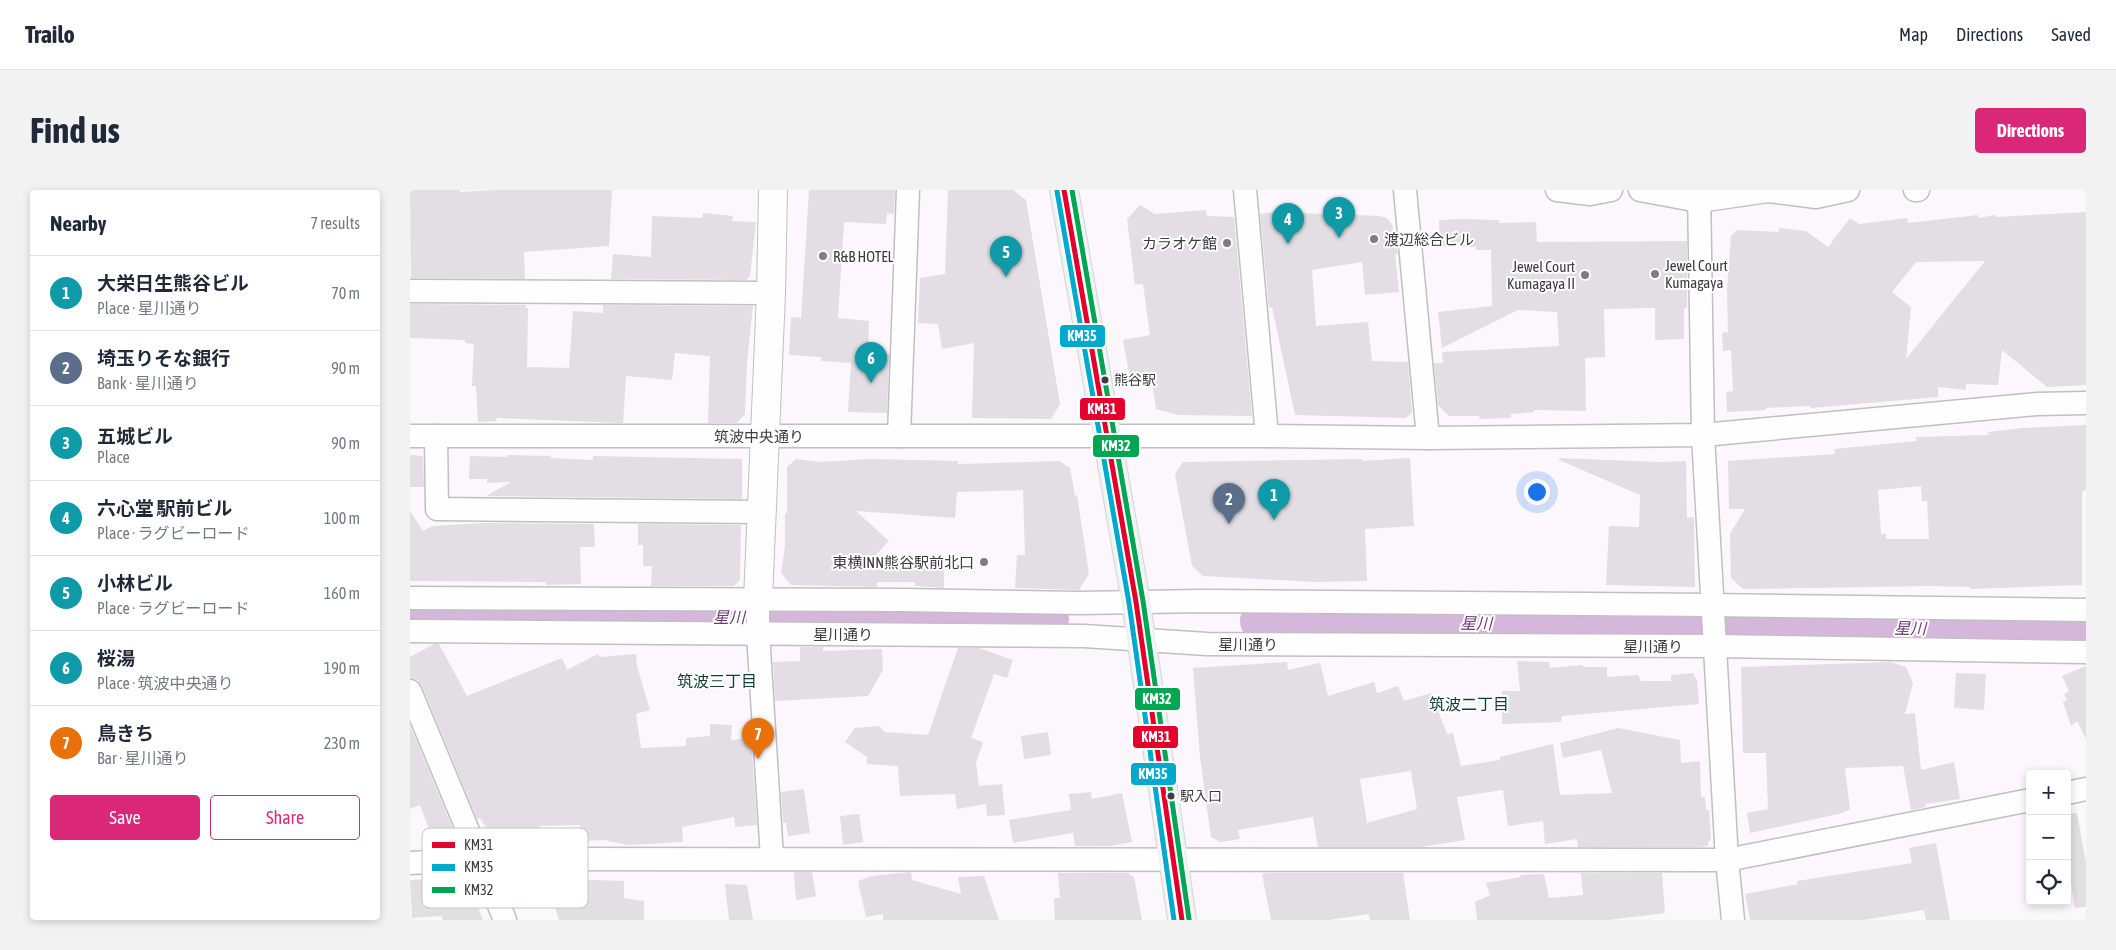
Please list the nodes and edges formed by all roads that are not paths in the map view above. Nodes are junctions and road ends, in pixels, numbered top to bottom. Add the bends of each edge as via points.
1 (773, 190) edge
2 (908, 190) edge
3 (1064, 190) edge
4 (1244, 190) edge
5 (1404, 190) edge
6 (1557, 190) edge
7 (1611, 190) edge
8 (1640, 190) edge
9 (1848, 190) edge
10 (1699, 196) edge
11 (410, 291) edge
12 (771, 293) junction
13 (2086, 403) edge
14 (1703, 435) junction
15 (410, 436) edge
16 (436, 436) junction
17 (764, 436) junction
18 (899, 436) junction
19 (1107, 436) junction
20 (1267, 436) junction
21 (1428, 438) junction
22 (761, 512) junction
23 (410, 598) edge
24 (758, 600) junction
25 (1136, 602) junction
26 (1712, 604) junction
27 (2086, 610) edge
28 (410, 631) edge
29 (758, 633) junction
30 (1142, 640) junction
31 (1714, 646) junction
32 (2086, 652) edge
33 (410, 691) edge
34 (2086, 789) edge
35 (2071, 792) edge
36 (2026, 801) edge
37 (467, 828) edge
38 (772, 858) junction
39 (588, 859) edge
40 (1172, 859) junction
41 (1726, 860) junction
42 (500, 908) edge
43 (505, 920) edge
44 (1182, 920) edge
45 (1733, 920) edge

1 - 12 street
2 - 18 street
3 - 19 main road
4 - 20 street
5 - 21 street
6 - 7 street via 1590,194
8 - 10 street
9 - 10 street via 1816,197 1768,191
10 - 14 street
11 - 12 street
12 - 17 street
13 - 14 street, 筑波中央通り via 2037,404
14 - 21 street, 筑波中央通り
14 - 26 street
15 - 16 street, 筑波中央通り
16 - 17 street, 筑波中央通り
16 - 22 street via 437,509
17 - 18 street, 筑波中央通り
17 - 22 street
18 - 19 street, 筑波中央通り
19 - 20 street, 筑波中央通り
19 - 25 main road
20 - 21 street, 筑波中央通り
22 - 24 street
23 - 24 street
24 - 25 street
24 - 29 street
25 - 26 street
25 - 30 main road
26 - 27 street
26 - 31 street
28 - 29 street, 星川通り
29 - 30 street, 星川通り via 1084,636
29 - 38 street
30 - 31 street, 星川通り via 1207,644
30 - 40 main road
31 - 32 street, 星川通り
31 - 41 street
33 - 37 street
34 - 35 street
36 - 41 street
38 - 39 street
38 - 40 street
40 - 41 street
40 - 44 main road
41 - 45 street
42 - 43 street

